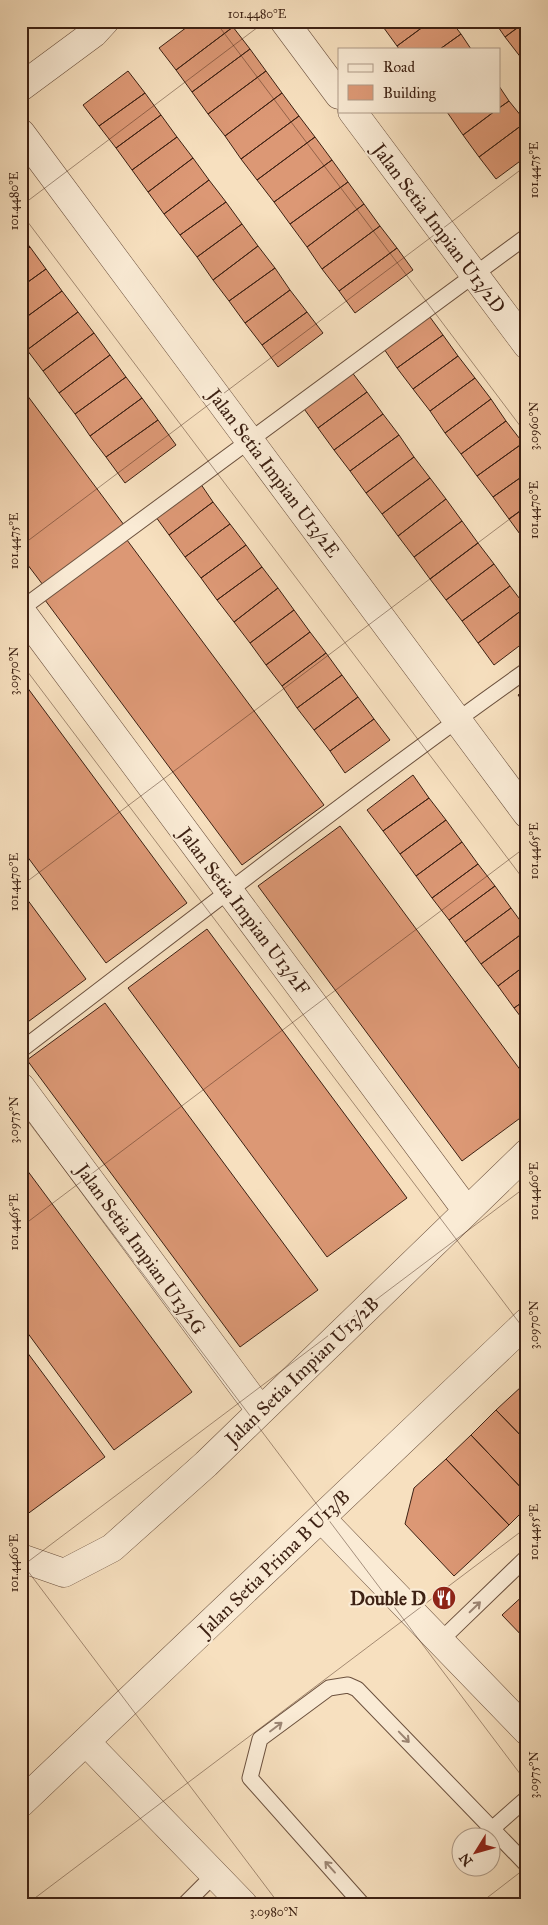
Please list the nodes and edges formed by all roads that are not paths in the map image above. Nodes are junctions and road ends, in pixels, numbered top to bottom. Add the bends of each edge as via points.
1 (105, 21) edge
2 (284, 21) edge
3 (21, 87) edge
4 (338, 94) edge
5 (353, 112) edge
6 (21, 133) edge
7 (527, 236) edge
8 (474, 275) junction
9 (527, 345) edge
10 (249, 440) junction
11 (21, 610) edge
12 (527, 670) edge
13 (456, 720) junction
14 (527, 814) edge
15 (229, 891) junction
16 (21, 1050) edge
17 (21, 1087) edge
18 (527, 1154) edge
19 (467, 1211) junction
20 (527, 1322) edge
21 (260, 1410) junction
22 (321, 1518) junction
23 (527, 1557) edge
24 (21, 1558) edge
25 (440, 1641) junction
26 (527, 1731) edge
27 (86, 1742) junction
28 (527, 1798) edge
29 (21, 1803) edge
30 (493, 1828) joint
31 (500, 1836) edge
32 (527, 1865) edge
33 (215, 1874) junction
34 (185, 1904) edge
35 (243, 1904) edge
36 (362, 1904) edge

1 - 3 street via 94,33
2 - 4 street
5 - 8 street, Jalan Setia Impian U13/2D
6 - 10 street, Jalan Setia Impian U13/2E
7 - 8 lane
8 - 9 street, Jalan Setia Impian U13/2D
8 - 10 lane
10 - 11 lane
10 - 13 street, Jalan Setia Impian U13/2E
11 - 15 street, Jalan Setia Impian U13/2F
12 - 13 lane
13 - 14 street, Jalan Setia Impian U13/2E
13 - 15 lane
15 - 16 lane
15 - 19 street, Jalan Setia Impian U13/2F
17 - 21 street, Jalan Setia Impian U13/2G
18 - 19 street, Jalan Setia Impian U13/2B
19 - 21 street, Jalan Setia Impian U13/2B
20 - 22 street, Jalan Setia Prima B U13/B
21 - 24 street, Jalan Setia Impian U13/2B via 206,1464 112,1548 64,1573
22 - 25 street
22 - 27 street, Jalan Setia Prima B U13/B
25 -> 23 lane
25 - 26 street
27 - 29 street, Jalan Setia Prima B U13/B
27 - 33 street
28 - 30 lane
36 -> 30 lane via 250,1778 260,1739 329,1688 348,1684 357,1689
31 - 32 lane
33 - 34 lane
33 - 35 street

